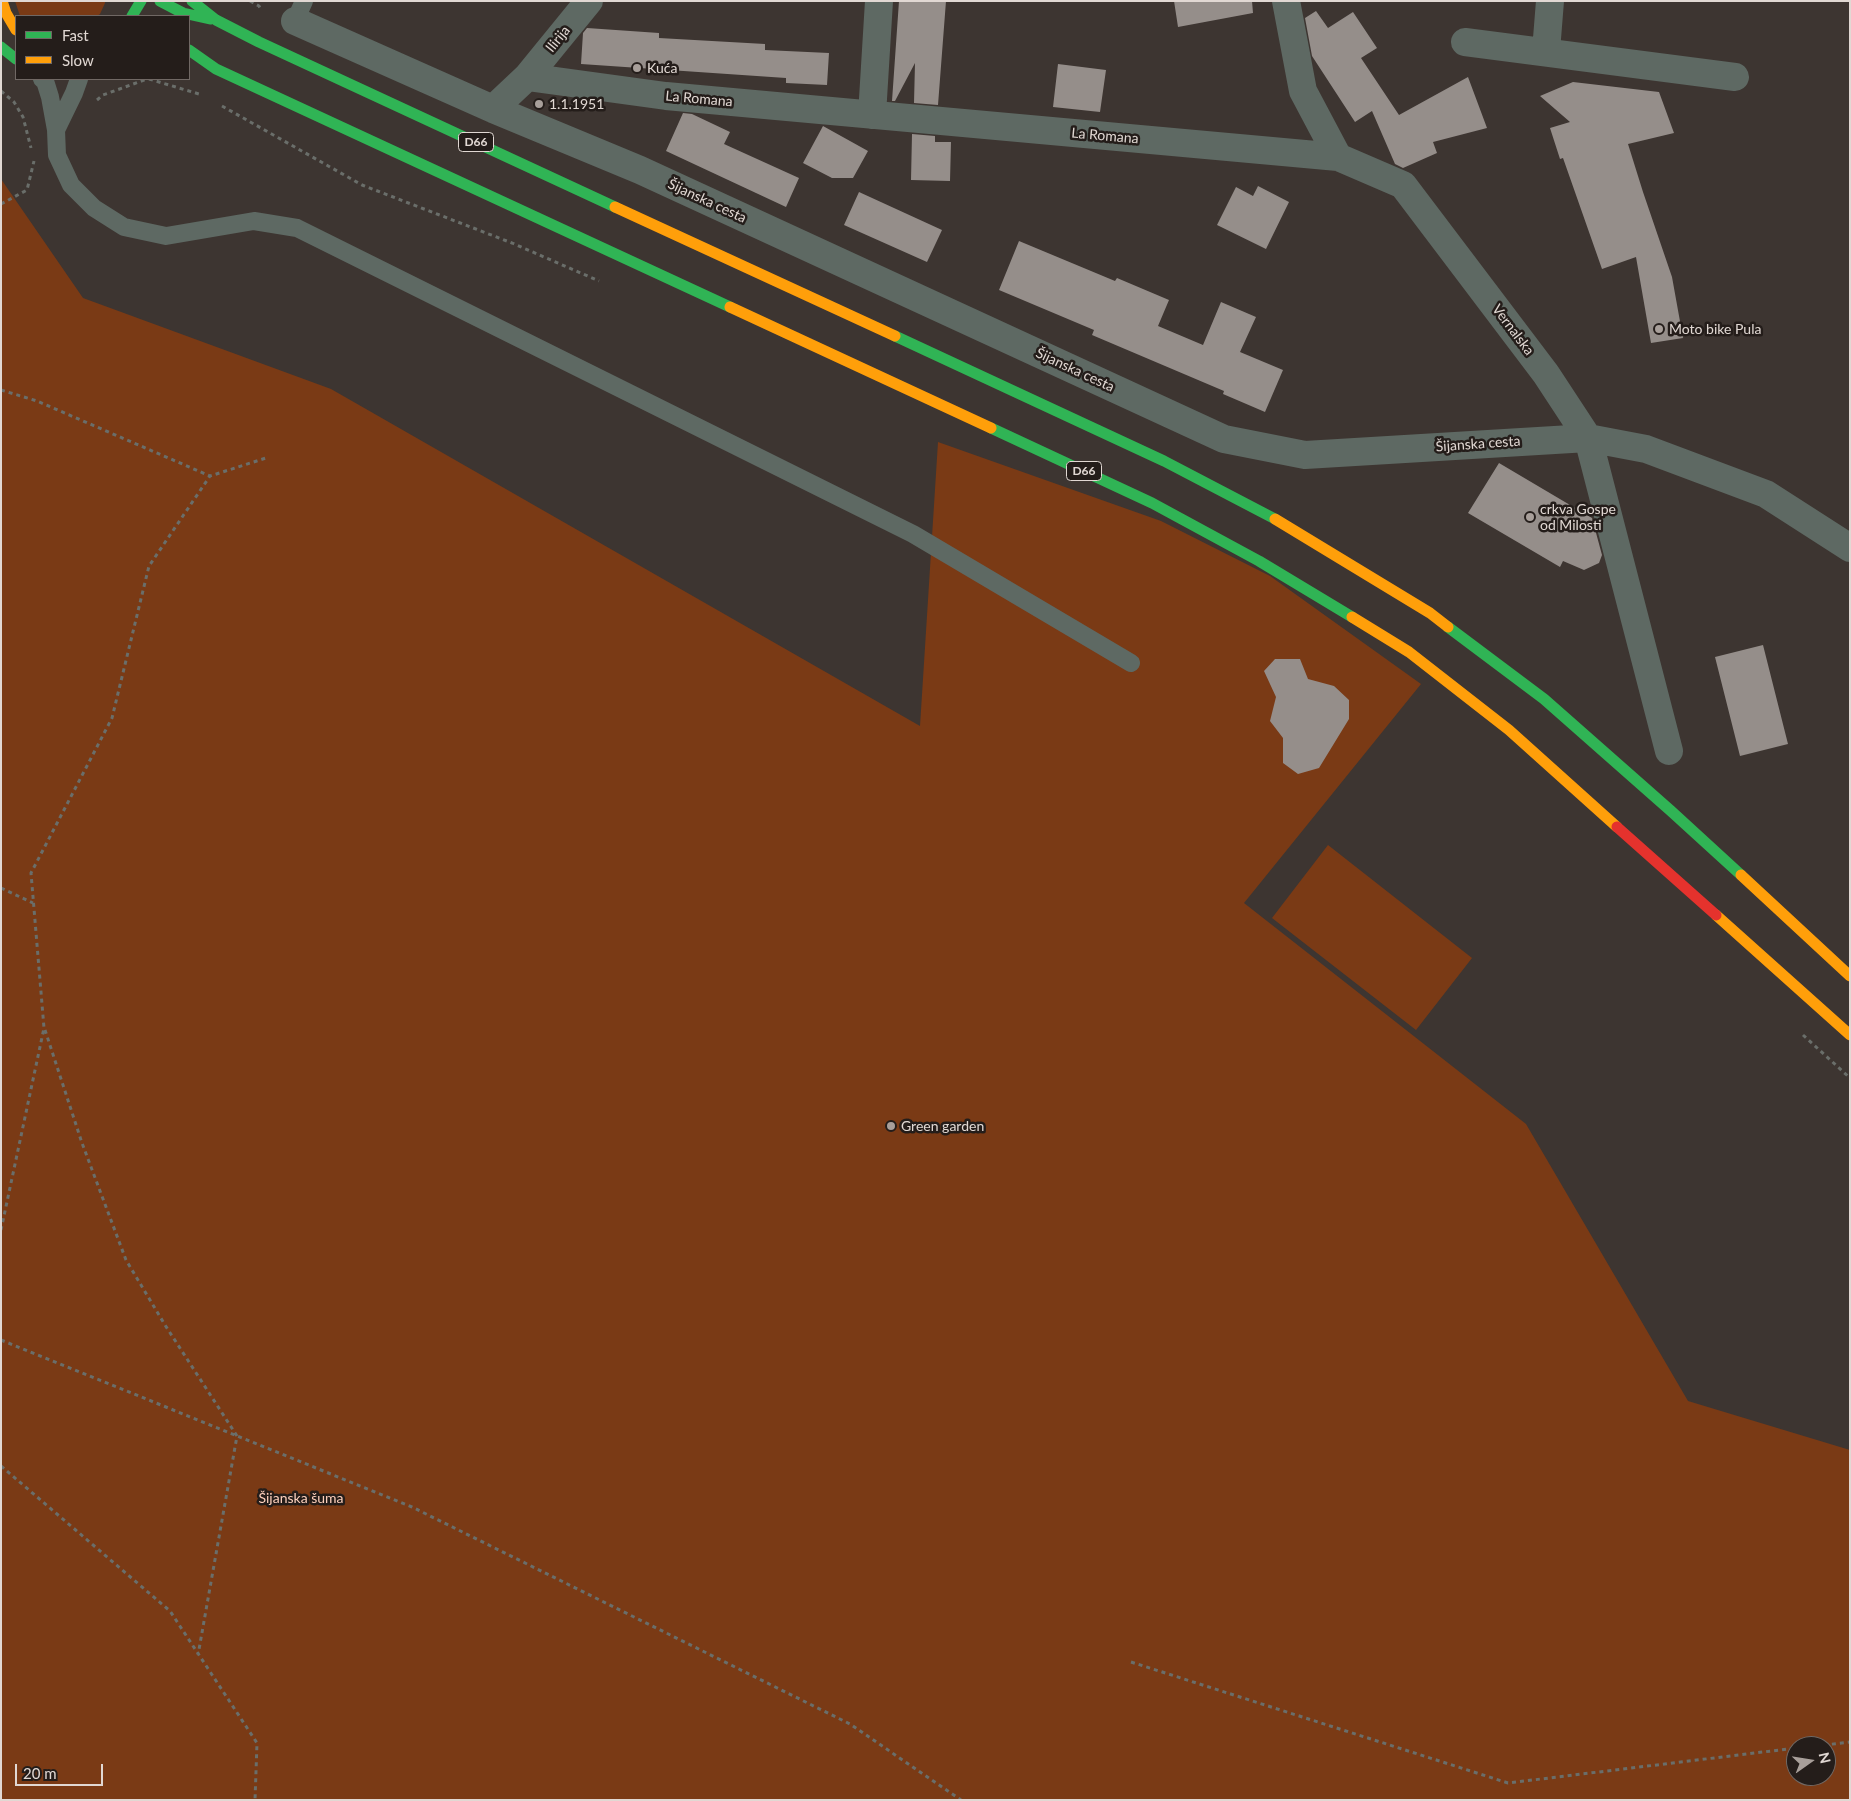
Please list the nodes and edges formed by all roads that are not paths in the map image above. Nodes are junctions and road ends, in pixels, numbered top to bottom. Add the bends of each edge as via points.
1 (2, 1) edge
2 (141, 1) edge
3 (160, 1) edge
4 (192, 1) edge
5 (589, 1) edge
6 (879, 1) edge
7 (1286, 1) edge
8 (1550, 1) edge
9 (300, 11) edge
10 (133, 15) edge
11 (216, 20) junction
12 (15, 28) edge
13 (1465, 42) dead end
14 (1, 47) edge
15 (190, 51) edge
16 (1546, 51) junction
17 (15, 58) edge
18 (190, 65) edge
19 (216, 69) junction
20 (527, 77) junction
21 (1735, 77) dead end
22 (43, 80) edge
23 (79, 80) edge
24 (493, 109) junction
25 (872, 115) junction
26 (56, 130) junction
27 (1338, 157) junction
28 (1588, 438) junction
29 (1850, 548) edge
30 (1131, 664) dead end
31 (1669, 751) dead end
32 (1850, 976) edge
33 (1850, 1035) edge

1 - 12 main road
2 - 10 main road
3 - 11 main road, D66 via 183,13
4 - 11 main road, D66
5 - 20 street, Ilirija
6 - 25 street
7 - 27 street via 1303,91
8 - 16 street
9 - 24 street, Šijanska cesta
11 - 32 main road, D66 via 1164,461 1285,524 1430,613 1544,700 1671,811
13 - 16 street
14 - 17 main road
15 - 19 main road, D66
16 - 21 street
18 - 19 main road, D66
19 - 33 main road, D66 via 1152,503 1259,560 1409,652 1510,730
20 - 24 street
20 - 25 street, La Romana via 666,96
22 - 26 lane
23 - 26 lane
24 - 28 street, Šijanska cesta via 640,170 1224,439 1305,455
25 - 27 street, La Romana
26 - 30 lane via 57,155 71,185 94,208 124,228 166,236 254,220 297,228 913,534
27 - 28 street, Vernalska via 1403,185 1546,374
28 - 29 street via 1646,449 1766,494
28 - 31 street

